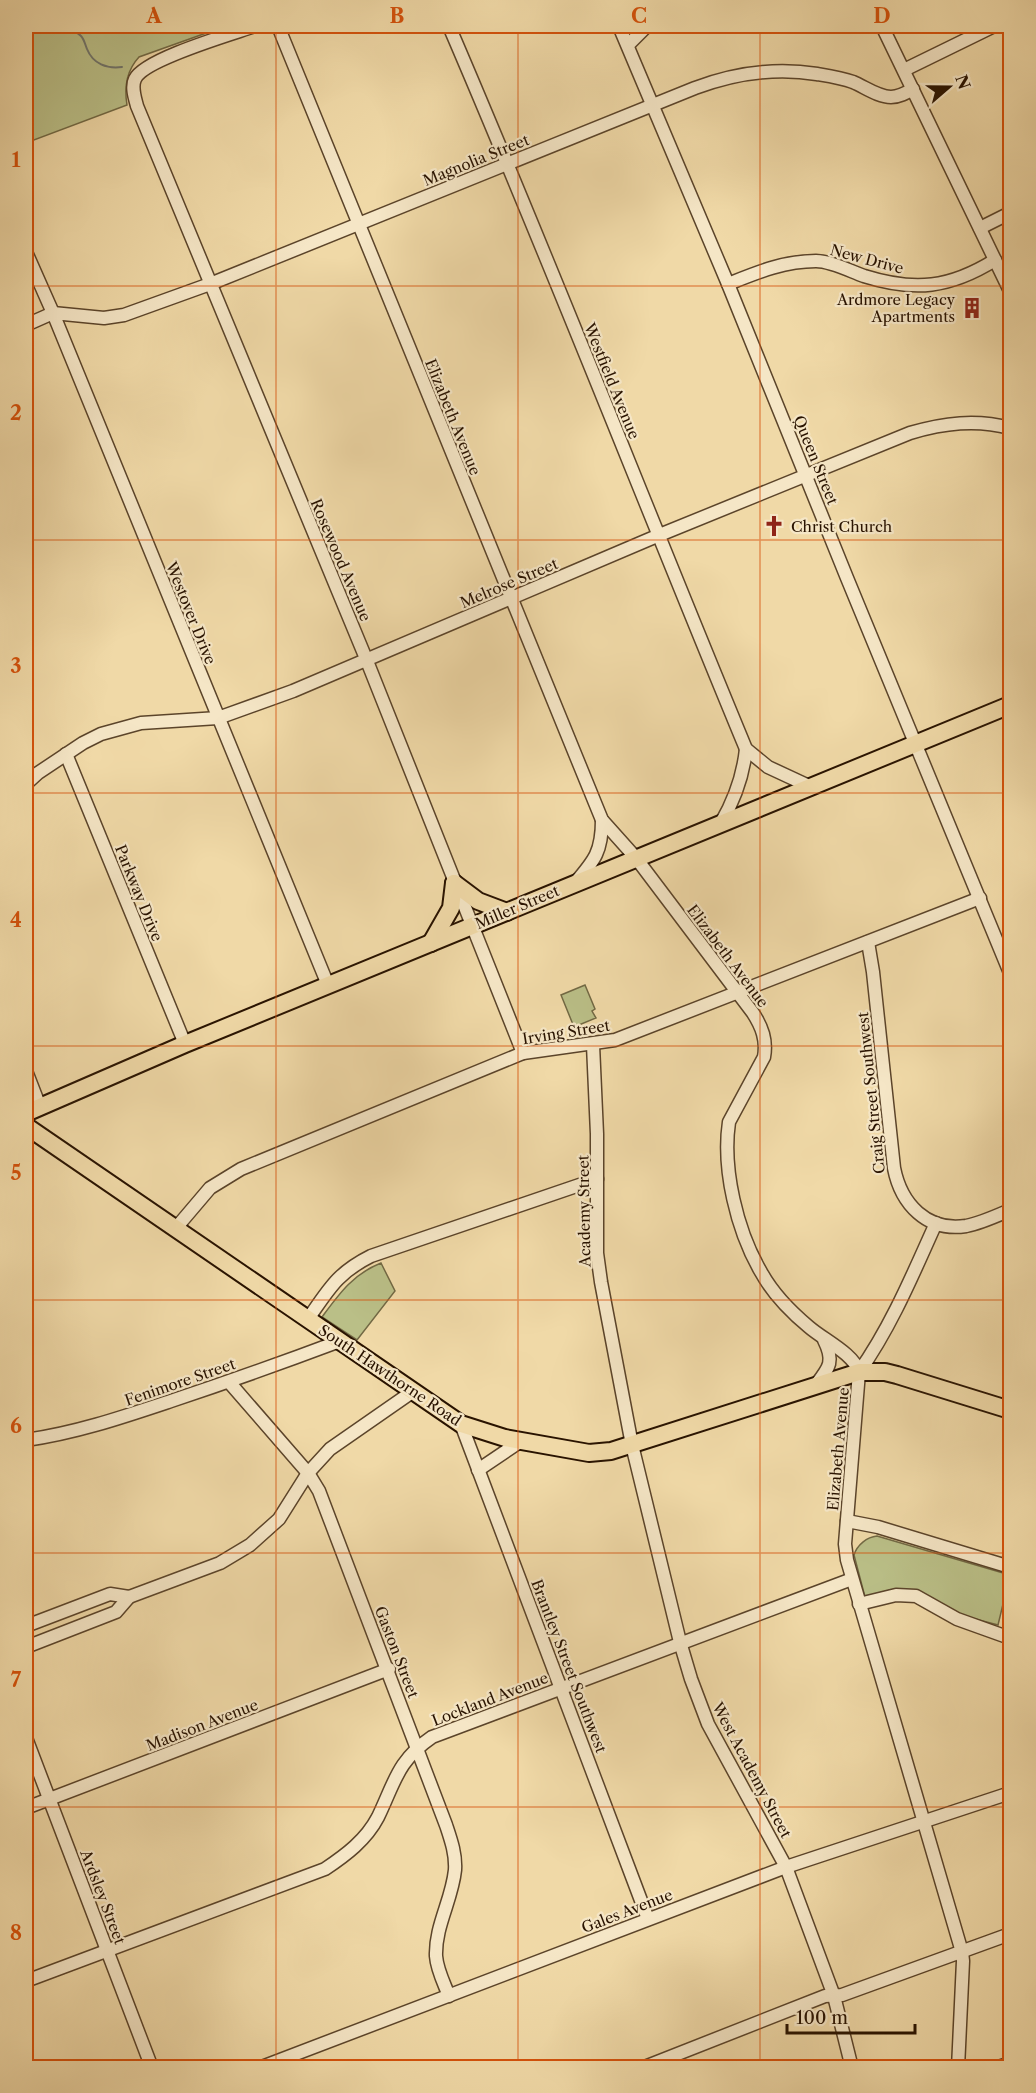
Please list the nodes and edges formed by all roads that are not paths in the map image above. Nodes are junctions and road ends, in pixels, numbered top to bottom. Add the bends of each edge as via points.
1 (255, 26) edge
2 (278, 26) edge
3 (449, 26) edge
4 (619, 26) edge
5 (647, 26) edge
6 (882, 26) edge
7 (994, 26) edge
8 (628, 45) junction
9 (904, 70) junction
10 (913, 89) junction
11 (654, 105) junction
12 (508, 163) junction
13 (1011, 213) edge
14 (358, 224) junction
15 (980, 228) junction
16 (26, 252) edge
17 (995, 260) junction
18 (210, 284) junction
19 (728, 284) junction
20 (1011, 291) edge
21 (53, 313) junction
22 (26, 325) edge
23 (1011, 428) edge
24 (807, 475) junction
25 (657, 536) junction
26 (511, 598) junction
27 (366, 661) junction
28 (1011, 705) edge
29 (218, 718) junction
30 (916, 744) junction
31 (746, 748) junction
32 (66, 754) junction
33 (26, 784) edge
34 (811, 787) junction
35 (602, 820) junction
36 (721, 823) junction
37 (636, 858) junction
38 (454, 883) junction
39 (574, 884) junction
40 (980, 898) junction
41 (507, 912) junction
42 (472, 927) junction
43 (868, 942) junction
44 (431, 943) junction
45 (1011, 973) edge
46 (328, 985) junction
47 (736, 994) junction
48 (185, 1044) junction
49 (593, 1045) junction
50 (523, 1053) junction
51 (26, 1071) edge
52 (38, 1108) edge
53 (26, 1126) edge
54 (42, 1137) junction
55 (597, 1179) junction
56 (1011, 1210) edge
57 (936, 1223) junction
58 (176, 1228) junction
59 (308, 1319) junction
60 (824, 1339) junction
61 (340, 1341) junction
62 (859, 1372) junction
63 (228, 1382) junction
64 (814, 1387) junction
65 (412, 1392) junction
66 (1011, 1410) edge
67 (461, 1425) junction
68 (26, 1440) edge
69 (521, 1441) junction
70 (632, 1445) junction
71 (478, 1470) junction
72 (308, 1473) junction
73 (847, 1521) junction
74 (1011, 1567) edge
75 (852, 1579) junction
76 (129, 1597) junction
77 (859, 1604) junction
78 (26, 1626) edge
79 (1011, 1638) edge
80 (680, 1642) junction
81 (26, 1647) edge
82 (389, 1669) junction
83 (562, 1688) junction
84 (26, 1738) edge
85 (417, 1748) junction
86 (1011, 1792) edge
87 (49, 1800) junction
88 (26, 1808) edge
89 (923, 1821) junction
90 (786, 1867) junction
91 (648, 1919) junction
92 (1011, 1934) edge
93 (107, 1950) junction
94 (962, 1952) junction
95 (26, 1981) edge
96 (449, 1996) junction
97 (834, 1996) junction
98 (1011, 2062) edge
99 (152, 2067) edge
100 (259, 2067) edge
101 (642, 2067) edge
102 (852, 2067) edge
103 (958, 2067) edge
104 (996, 2067) edge

1 - 18 street, Rosewood Avenue via 164,58 135,78 137,106
2 - 14 street, Elizabeth Avenue
3 - 12 street, Westfield Avenue
4 - 8 street, Queen Street
5 - 8 street
6 - 9 street
7 - 9 street
8 - 11 street, Queen Street
9 - 10 street
10 - 11 street, Magnolia Street via 891,97 853,82 781,70 717,80
10 - 15 street
11 - 12 street, Magnolia Street
11 - 19 street, Queen Street
12 - 14 street, Magnolia Street
12 - 25 street, Westfield Avenue
13 - 15 street
14 - 18 street, Magnolia Street
14 - 26 street, Elizabeth Avenue
15 - 17 street
16 - 21 street, Westover Drive
17 - 19 street, New Drive via 962,278 926,285 886,281 819,261 791,262
17 - 20 street
18 - 21 street, Magnolia Street via 124,315 104,318
18 - 27 street, Rosewood Avenue
19 - 24 street, Queen Street
21 - 22 street
21 - 29 street, Westover Drive
23 - 24 street, Melrose Street via 967,422 930,427
24 - 25 street, Melrose Street
24 - 30 street, Queen Street
25 - 26 street, Melrose Street
25 - 31 street, Westfield Avenue
26 - 27 street, Melrose Street
26 - 35 street, Elizabeth Avenue
27 - 29 street, Melrose Street
27 - 38 street, Rosewood Avenue
28 - 30 main road, Miller Street
29 - 32 street, Melrose Street via 122,728 101,734
29 - 46 street, Westover Drive
30 - 34 main road, Miller Street
30 - 40 street, Queen Street
31 - 34 street, Westfield Avenue via 768,767
31 - 36 street via 739,789
32 - 33 street, Melrose Street
32 - 48 street, Parkway Drive
34 - 36 main road, Miller Street
35 - 37 street, Elizabeth Avenue
35 - 39 street, Elizabeth Avenue via 600,846
36 - 37 main road, Miller Street
37 - 39 main road, Miller Street
37 - 47 street, Elizabeth Avenue
38 - 41 main road via 478,901
38 - 42 street, Rosewood Avenue
38 - 44 main road via 451,908
39 - 41 main road, Miller Street
40 - 43 street, Irving Street
40 - 45 street, Queen Street
41 - 42 main road, Miller Street
42 - 44 main road, Miller Street
42 - 50 street, Rosewood Avenue
43 - 47 street, Irving Street
43 - 57 street, Craig Street Southwest via 897,1183 909,1206
44 - 46 main road, Miller Street
46 - 48 main road, Miller Street
47 - 49 street, Irving Street
47 - 60 street, Elizabeth Avenue via 759,1023 765,1049 729,1122 733,1195 761,1272 783,1303
48 - 52 main road, Miller Street
49 - 50 street, Irving Street
49 - 55 street, Academy Street
50 - 58 street, Irving Street via 241,1169 210,1188
51 - 52 street
52 - 54 main road
53 - 54 main road, South Hawthorne Road
54 - 58 main road, South Hawthorne Road
55 - 59 street via 354,1264 339,1275
55 - 70 street, Academy Street via 597,1253
56 - 57 street, Craig Street Southwest via 963,1226
57 - 62 street via 874,1352
58 - 59 main road, South Hawthorne Road
59 - 61 main road, South Hawthorne Road
60 - 62 street, Elizabeth Avenue via 845,1353
60 - 64 street via 831,1353 830,1364
61 - 63 street, Fenimore Street
61 - 65 main road, South Hawthorne Road
62 - 64 main road, South Hawthorne Road
62 - 66 main road, South Hawthorne Road via 897,1374
62 - 73 street, Elizabeth Avenue
63 - 68 street, Fenimore Street via 89,1428
63 - 72 street, Gaston Street
64 - 70 main road, South Hawthorne Road
65 - 67 main road, South Hawthorne Road
65 - 72 street via 345,1437
67 - 69 main road, South Hawthorne Road
67 - 71 street, Brantley Street Southwest
69 - 70 main road, South Hawthorne Road via 599,1454
69 - 71 street
70 - 80 street, West Academy Street
71 - 83 street, Brantley Street Southwest
72 - 76 street via 279,1519 250,1545 220,1563
72 - 82 street, Gaston Street via 320,1491
73 - 74 street
73 - 75 street, Elizabeth Avenue via 845,1544
75 - 77 street, Elizabeth Avenue
75 - 80 street, Lockland Avenue
76 - 78 street via 110,1594
76 - 81 street via 116,1612
77 - 79 street via 896,1595 916,1596 957,1619
77 - 89 street, Elizabeth Avenue
80 - 83 street, Lockland Avenue
80 - 90 street, West Academy Street via 708,1724
82 - 85 street, Gaston Street
82 - 87 street, Madison Avenue
83 - 85 street, Lockland Avenue via 432,1737
83 - 91 street, Brantley Street Southwest
84 - 87 street, Ardsley Street
85 - 93 street, Lockland Avenue via 397,1773 365,1836 342,1858 306,1877
85 - 96 street, Gaston Street via 447,1825 455,1859 437,1946 438,1969
86 - 89 street, Gales Avenue
87 - 88 street, Madison Avenue
87 - 93 street, Ardsley Street
89 - 90 street, Gales Avenue
89 - 94 street, Elizabeth Avenue
90 - 91 street, Gales Avenue
90 - 97 street, West Academy Street
91 - 96 street, Gales Avenue
92 - 94 street
93 - 95 street, Lockland Avenue
93 - 99 street, Ardsley Street
94 - 97 street
94 - 103 street, Elizabeth Avenue
96 - 100 street, Gales Avenue
97 - 101 street via 825,1996
97 - 102 street, West Academy Street
98 - 104 street

